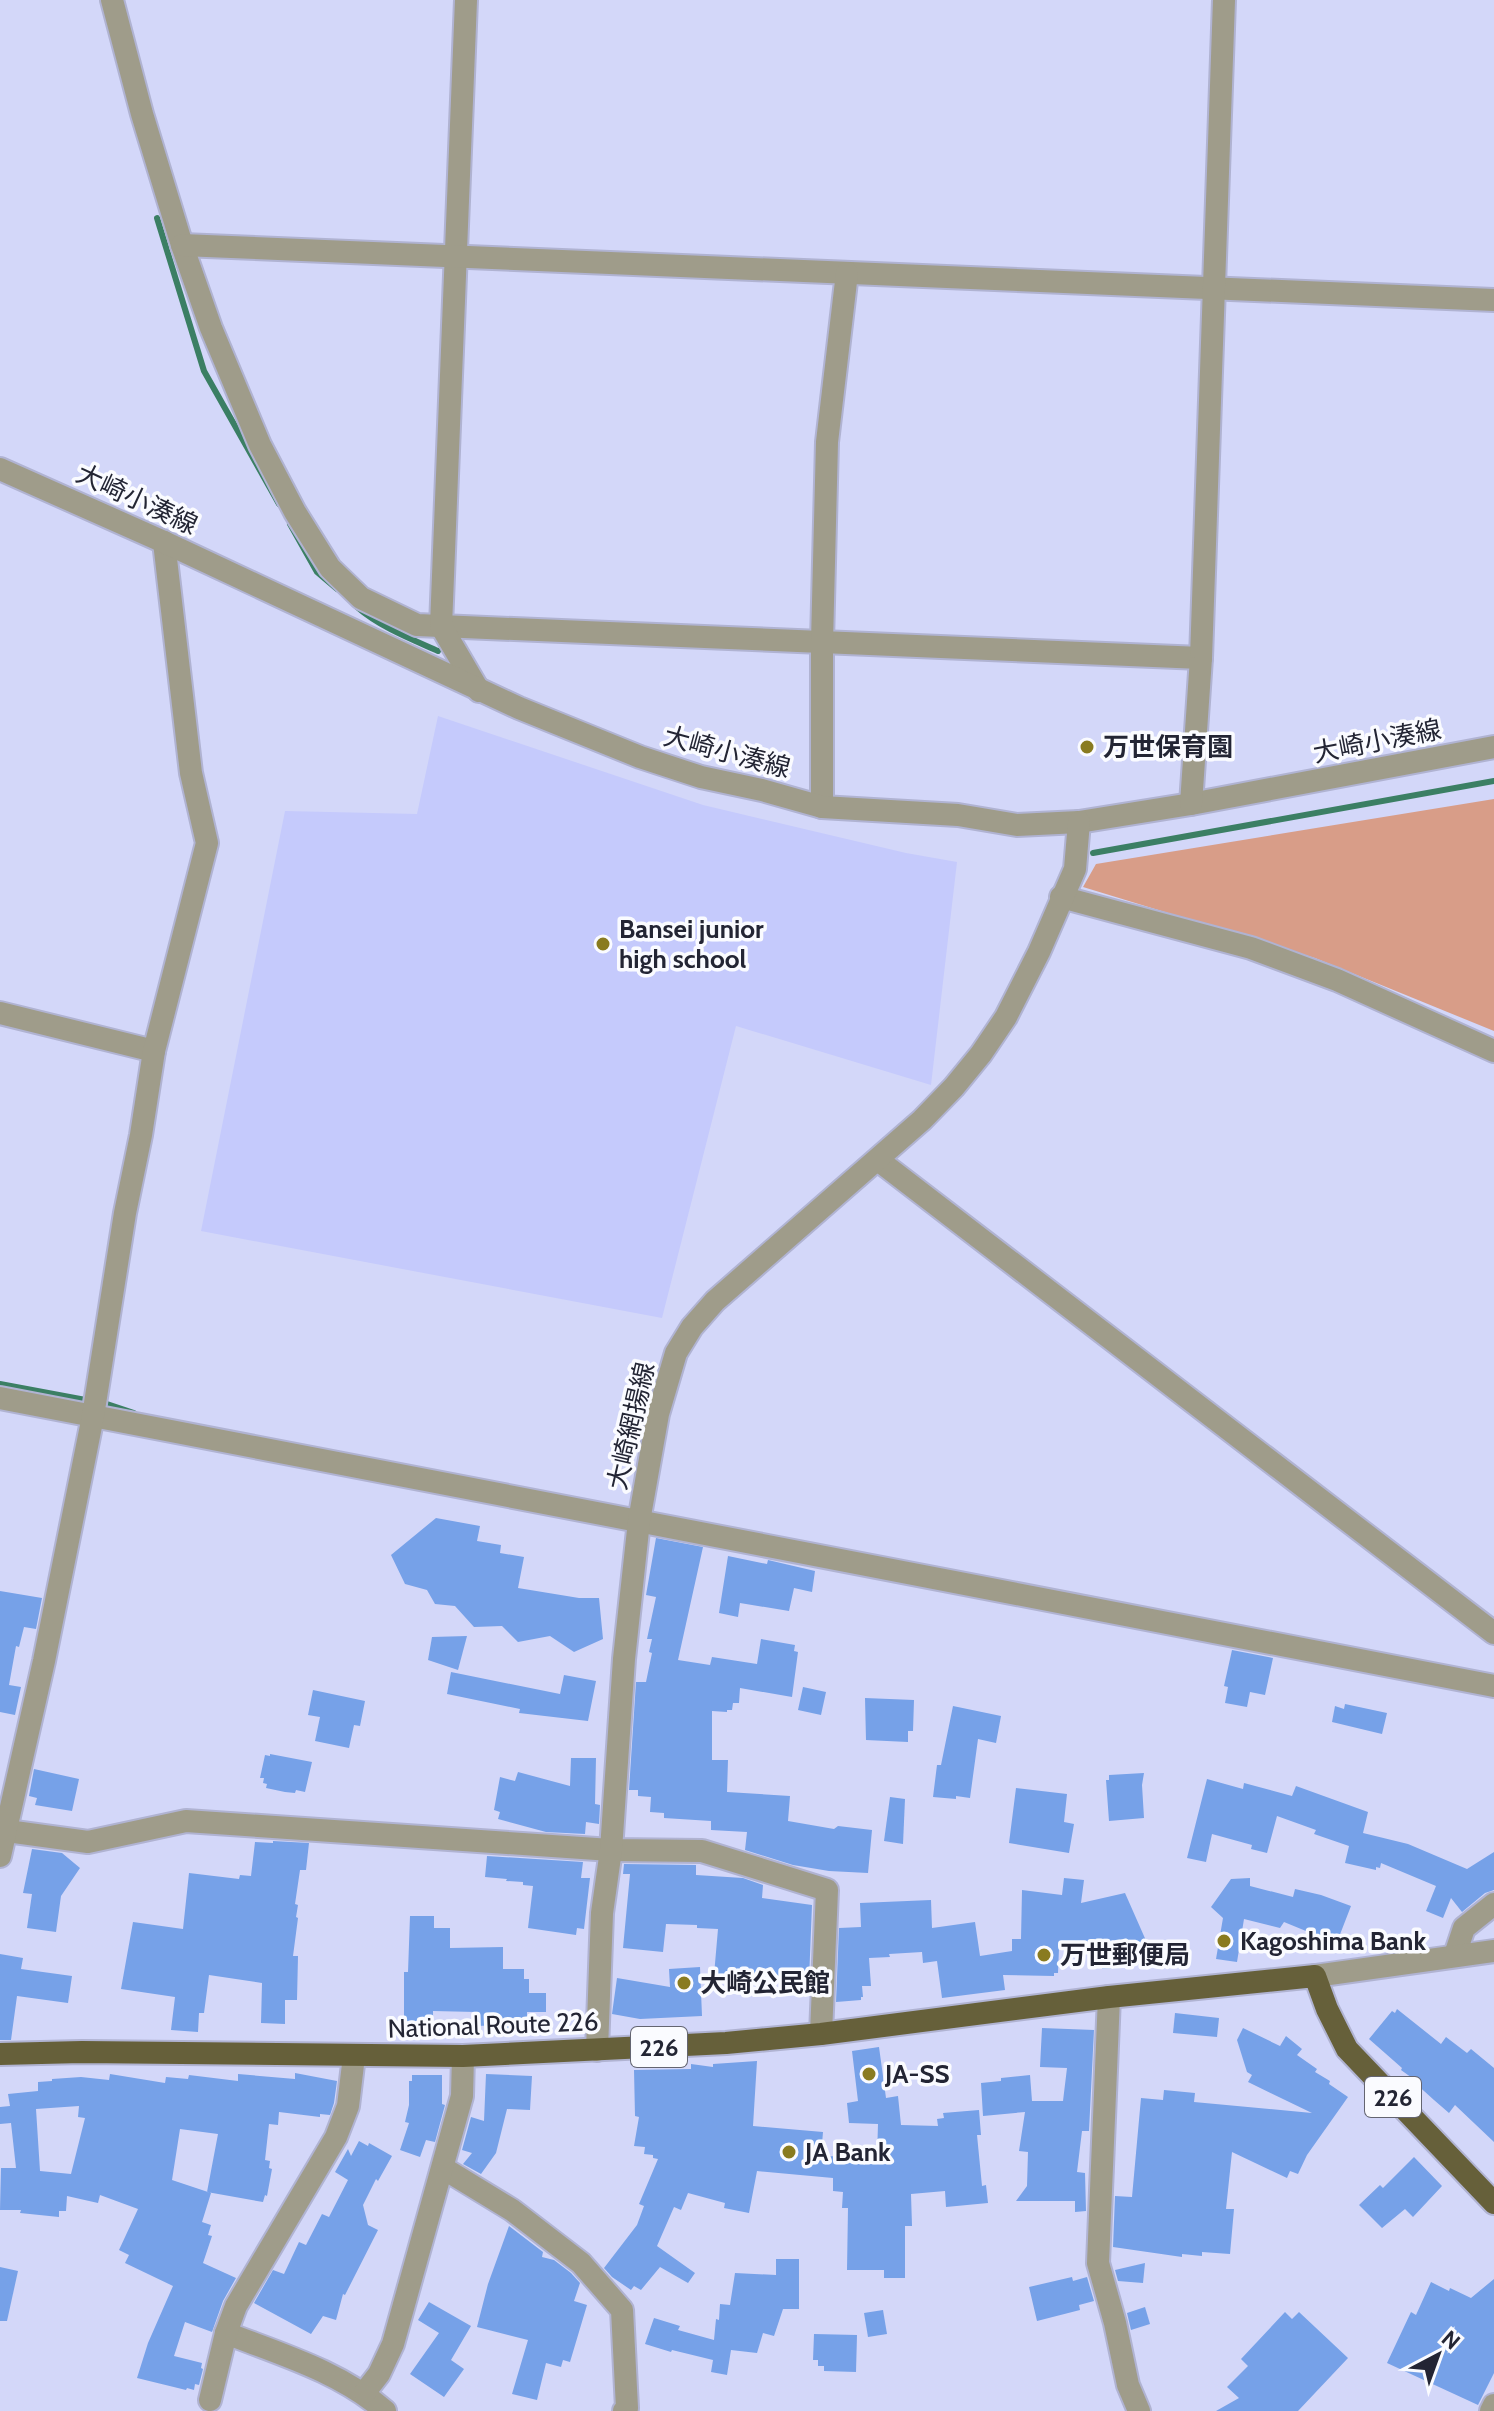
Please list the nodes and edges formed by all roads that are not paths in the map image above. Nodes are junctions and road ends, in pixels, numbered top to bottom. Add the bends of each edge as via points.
1 (112, 0) edge
2 (466, 0) edge
3 (1224, 0) edge
4 (182, 245) junction
5 (455, 256) junction
6 (847, 273) junction
7 (1214, 288) junction
8 (1494, 300) edge
9 (0, 469) edge
10 (164, 542) junction
11 (441, 626) junction
12 (822, 642) junction
13 (1201, 658) junction
14 (479, 691) junction
15 (1494, 747) edge
16 (1191, 804) junction
17 (822, 807) junction
18 (1079, 822) junction
19 (1061, 897) junction
20 (0, 1013) edge
21 (154, 1051) junction
22 (1494, 1051) edge
23 (878, 1160) junction
24 (0, 1398) edge
25 (94, 1409) junction
26 (639, 1521) junction
27 (1494, 1633) edge
28 (1494, 1686) edge
29 (7, 1831) junction
30 (611, 1850) junction
31 (0, 1856) edge
32 (1494, 1904) edge
33 (1494, 1951) edge
34 (1455, 1955) junction
35 (1315, 1976) junction
36 (1109, 1997) junction
37 (821, 2034) junction
38 (597, 2050) junction
39 (0, 2054) edge
40 (354, 2056) junction
41 (463, 2056) junction
42 (443, 2168) junction
43 (1494, 2203) edge
44 (226, 2333) junction
45 (365, 2392) junction
46 (210, 2400) dead end
47 (1494, 2405) edge
48 (385, 2411) edge
49 (624, 2411) edge
50 (1139, 2411) edge
51 (1491, 2411) edge

1 - 4 street
2 - 5 street
3 - 7 street
4 - 5 street
4 - 11 street via 260,445 330,568 361,598 417,625
5 - 6 street
5 - 11 street
6 - 7 street
6 - 12 street via 827,442
7 - 8 street
7 - 13 street
9 - 10 street, 大崎小湊線
10 - 14 street, 大崎小湊線
10 - 21 street via 191,773 207,843
11 - 12 street
11 - 14 street
12 - 13 street
12 - 17 street
13 - 16 street
14 - 17 street, 大崎小湊線 via 640,757
15 - 16 street, 大崎小湊線
16 - 18 street, 大崎小湊線
17 - 18 street, 大崎小湊線 via 958,815 1017,825
18 - 19 street, 大崎網揚線 via 1075,869
19 - 22 street via 1251,948 1337,980
19 - 23 street, 大崎網揚線 via 1006,1017 981,1054
20 - 21 street
21 - 25 street
23 - 26 street, 大崎網揚線 via 692,1327 676,1353 658,1414
23 - 27 street
24 - 25 street
25 - 26 street
25 - 29 street
26 - 28 street
26 - 30 street, 大崎網揚線
29 - 30 street via 88,1842 186,1821
29 - 31 street
30 - 37 street via 702,1851 827,1890
30 - 38 street, 大崎網揚線 via 602,1913
32 - 34 street via 1464,1928
33 - 34 street
34 - 35 street
35 - 36 highway, National Route 226 / 226
35 - 43 highway, 226 via 1347,2049
36 - 37 highway, National Route 226 / 226
36 - 50 street via 1098,2263
37 - 38 highway, National Route 226 / 226
38 - 41 highway, National Route 226 / 226
39 - 40 highway, National Route 226 / 226
40 - 41 highway, National Route 226 / 226
40 - 44 street via 348,2106 336,2137 236,2306
41 - 42 street via 462,2096
42 - 45 street via 393,2344
42 - 49 street via 512,2210 581,2263 622,2310
44 - 45 street
44 - 46 street
45 - 48 street
47 - 51 street

